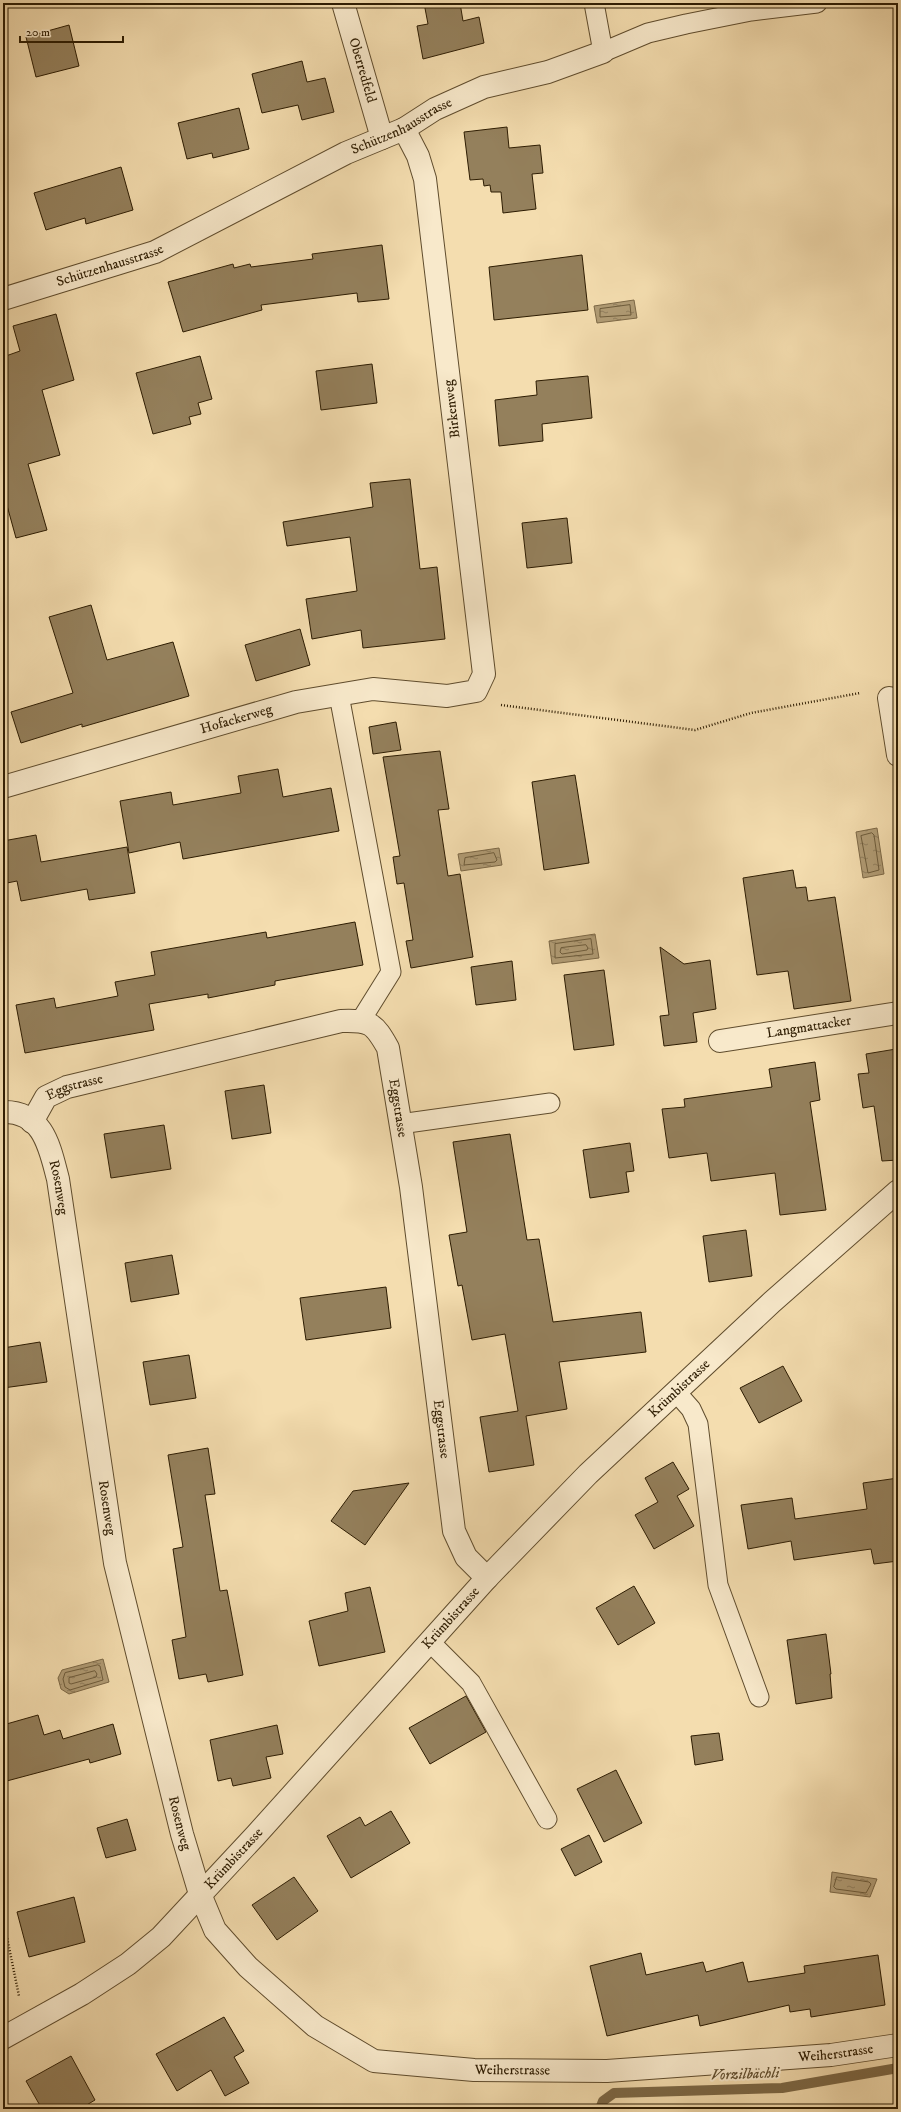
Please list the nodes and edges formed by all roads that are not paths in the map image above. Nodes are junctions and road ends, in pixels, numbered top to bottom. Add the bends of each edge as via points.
1 (343, 3) edge
2 (594, 3) edge
3 (817, 3) edge
4 (603, 52) junction
5 (404, 130) junction
6 (382, 138) junction
7 (3, 300) edge
8 (476, 691) joint
9 (339, 695) junction
10 (889, 698) road end
11 (898, 755) edge
12 (3, 787) edge
13 (898, 1013) edge
14 (361, 1020) junction
15 (720, 1041) dead end
16 (550, 1103) dead end
17 (3, 1112) edge
18 (32, 1122) junction
19 (400, 1124) junction
20 (898, 1191) edge
21 (676, 1392) junction
22 (487, 1578) junction
23 (430, 1642) junction
24 (759, 1697) dead end
25 (547, 1819) dead end
26 (200, 1894) junction
27 (3, 2038) edge
28 (898, 2045) edge

1 - 6 street, Oberredfeld
2 - 4 lane
3 - 4 lane, Schützenhausstrasse via 752,11 678,25 648,32
4 - 5 street, Schützenhausstrasse via 548,72 484,87 435,109
5 - 6 street, Schützenhausstrasse
5 - 8 street, Birkenweg via 418,156 425,179 484,674
6 - 7 street, Schützenhausstrasse via 339,156 155,252
8 - 9 street, Hofackerweg via 447,696 373,689
9 - 12 street, Hofackerweg via 296,702
9 - 14 lane via 391,972
10 - 11 street
13 - 15 street, Langmattacker
14 - 18 street, Eggstrasse via 341,1021 67,1087 46,1097
14 - 19 street, Eggstrasse via 378,1029 388,1048
16 - 19 lane
17 - 18 street via 24,1116
18 - 26 street, Rosenweg via 42,1130 47,1139 58,1179 115,1563 182,1834
19 - 22 street, Eggstrasse via 411,1187 454,1531 466,1557
20 - 21 street, Krümbistrasse via 772,1302
21 - 22 street, Krümbistrasse via 588,1474
21 - 24 lane via 691,1408 698,1424 718,1585
22 - 23 street, Krümbistrasse
23 - 25 lane via 471,1683
23 - 26 street, Krümbistrasse
26 - 27 street, Krümbistrasse via 161,1937 128,1964 82,1994
26 - 28 street, Weiherstrasse via 215,1930 248,1967 315,2026 374,2061 474,2070 607,2071 830,2056

